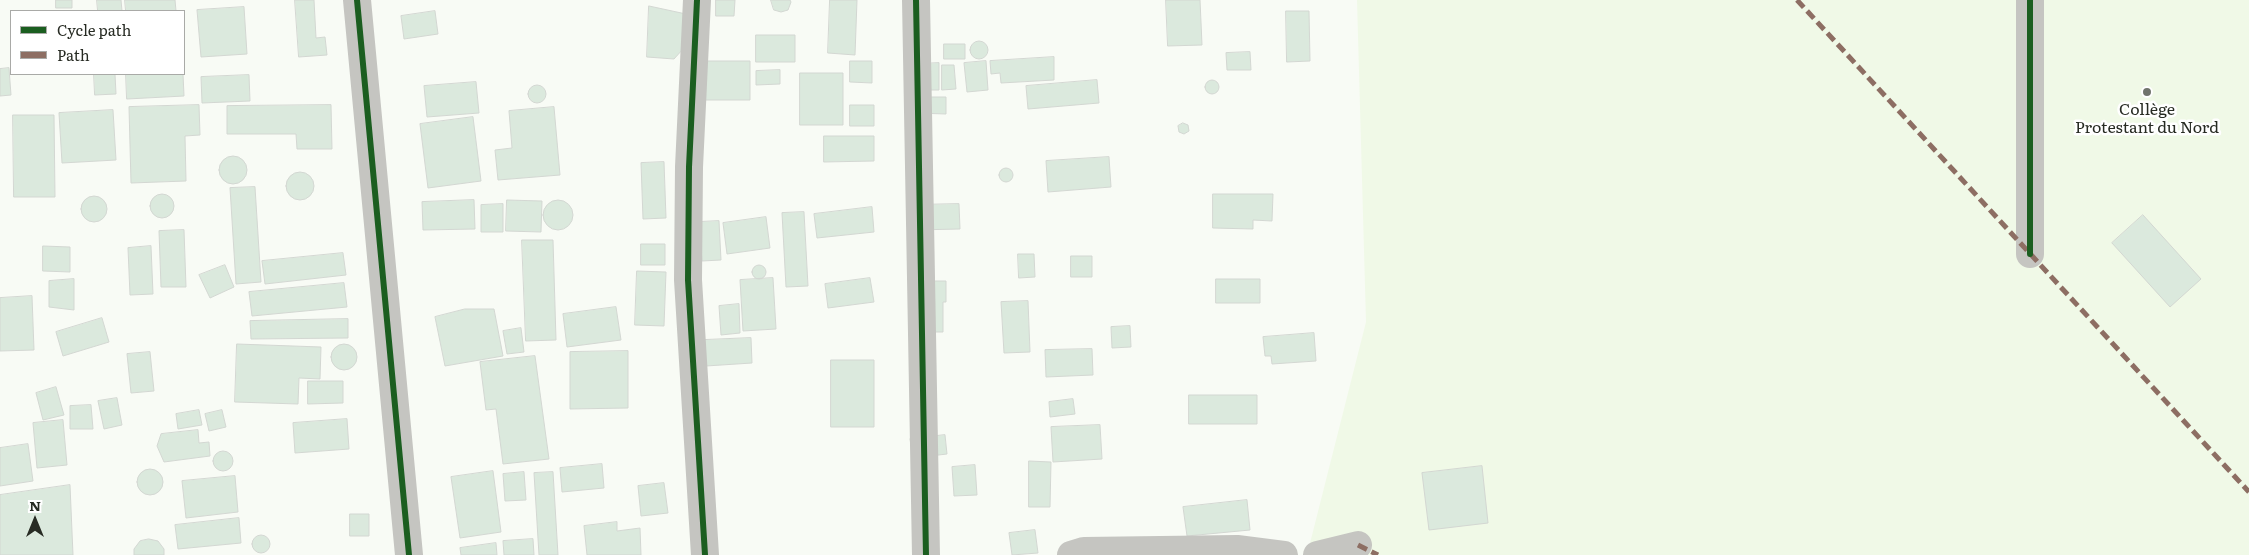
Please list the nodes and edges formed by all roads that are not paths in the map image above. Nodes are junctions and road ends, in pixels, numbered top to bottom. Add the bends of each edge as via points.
1 (358, 0) edge
2 (697, 0) edge
3 (916, 0) edge
4 (2030, 0) edge
5 (2030, 254) dead end
6 (1358, 545) dead end
7 (409, 555) edge
8 (706, 555) edge
9 (926, 555) edge
10 (1070, 555) edge
11 (1284, 555) edge
12 (1317, 555) edge

1 - 7 street
2 - 8 street via 689,167 688,280
3 - 9 street
4 - 5 street
6 - 12 street
10 - 11 street via 1084,551 1237,549

